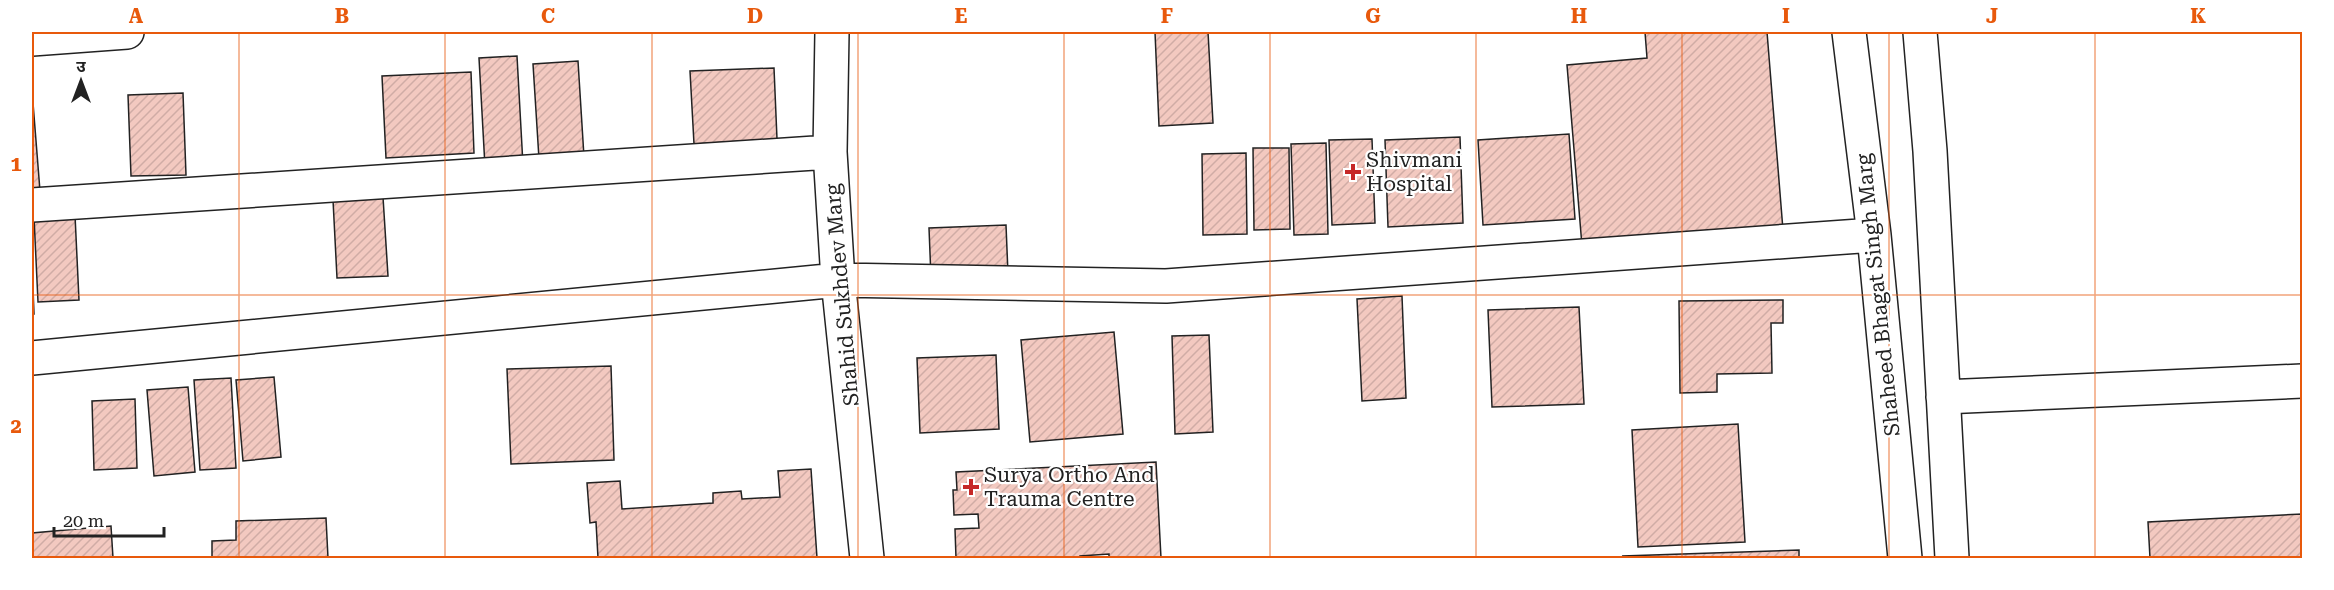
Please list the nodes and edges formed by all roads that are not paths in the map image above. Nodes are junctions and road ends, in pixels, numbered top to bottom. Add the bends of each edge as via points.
1 (127, 32) edge
2 (832, 32) edge
3 (1849, 32) edge
4 (1920, 32) edge
5 (32, 39) edge
6 (830, 152) junction
7 (32, 205) edge
8 (1874, 235) junction
9 (838, 280) junction
10 (32, 358) edge
11 (2302, 381) edge
12 (1943, 397) junction
13 (867, 558) edge
14 (1905, 558) edge
15 (1952, 558) edge

1 - 5 street
2 - 6 street, Shahid Sukhdev Marg
3 - 8 street, Shaheed Bhagat Singh Marg
4 - 12 street
6 - 7 street
6 - 9 street, Shahid Sukhdev Marg
8 - 9 street via 1166,286
8 - 14 street, Shaheed Bhagat Singh Marg
9 - 10 street
9 - 13 street, Shahid Sukhdev Marg
11 - 12 street
12 - 15 street

